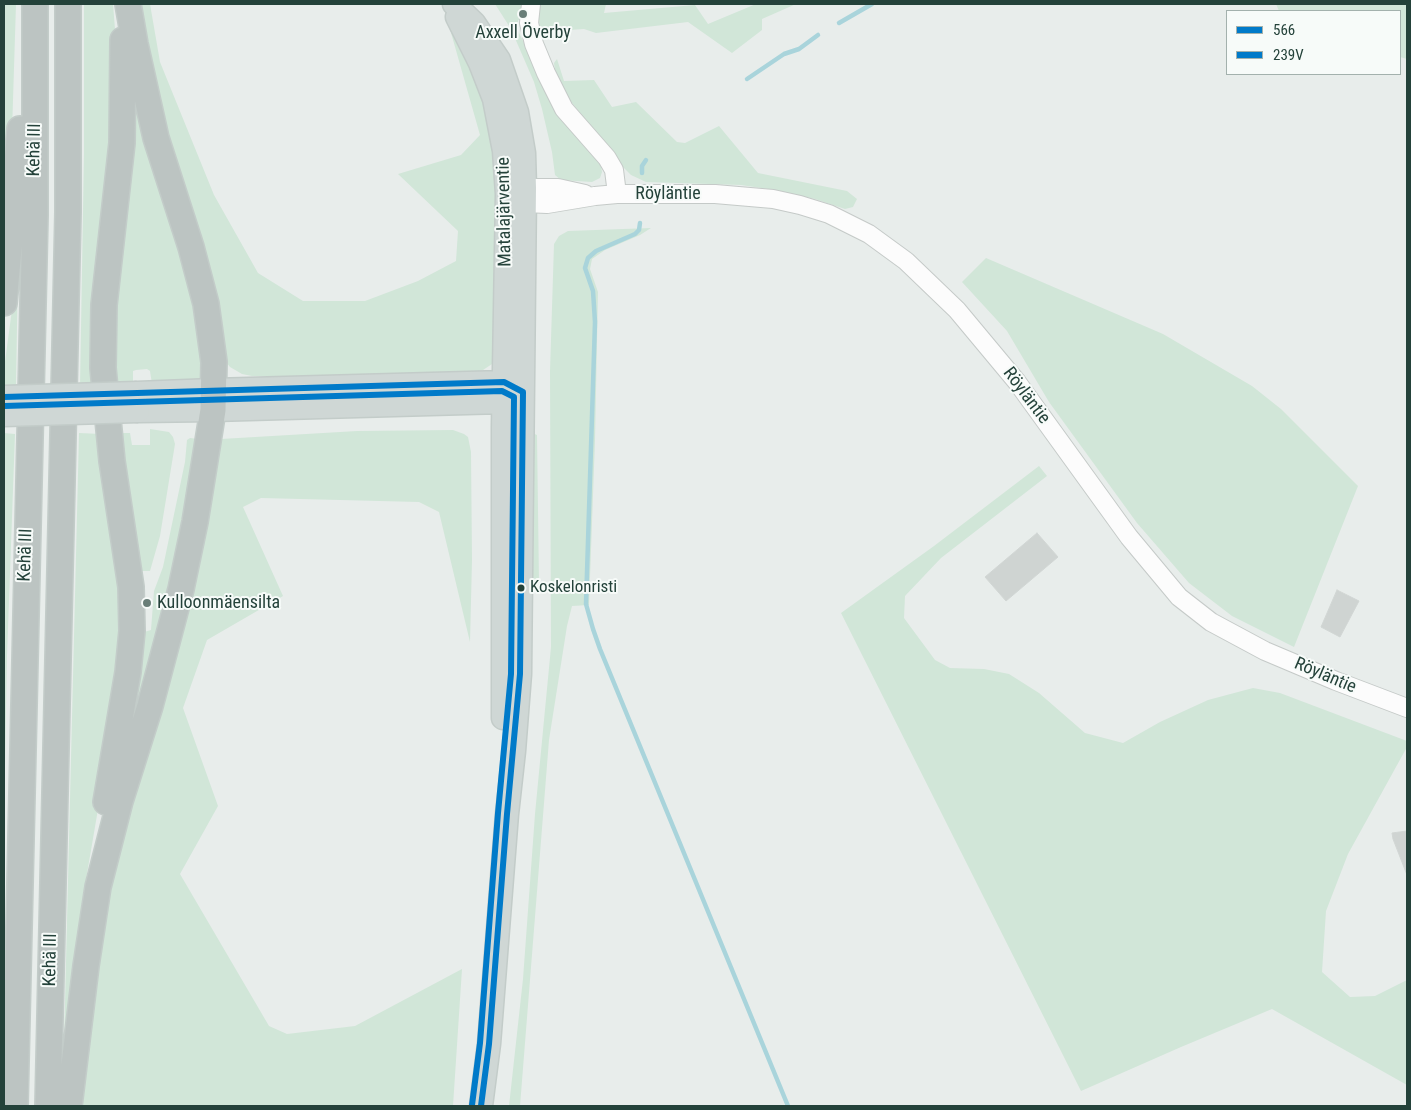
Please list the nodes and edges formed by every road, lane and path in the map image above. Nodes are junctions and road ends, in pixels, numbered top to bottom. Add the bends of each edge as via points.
1 (35, 4) edge
2 (68, 4) edge
3 (120, 4) edge
4 (128, 4) edge
5 (450, 4) edge
6 (454, 4) edge
7 (531, 4) edge
8 (35, 28) junction
9 (617, 194) junction
10 (519, 195) junction
11 (4, 303) edge
12 (510, 392) junction
13 (4, 397) edge
14 (213, 400) junction
15 (138, 402) junction
16 (4, 415) edge
17 (1407, 708) edge
18 (98, 886) junction
19 (14, 1106) edge
20 (48, 1106) edge
21 (69, 1106) edge
22 (481, 1106) edge

1 - 8 highway, Kehä III
2 - 20 highway, Kehä III via 67,292
3 - 18 highway via 124,54 122,143 104,305 103,368 111,452 131,587 132,631 102,831
4 - 14 highway via 156,138 206,304 214,362
5 - 10 main road, Matalajärventie via 494,99 504,151
6 - 10 main road, Matalajärventie via 483,34 499,60 517,112 524,153
7 - 9 street via 529,23 546,73 564,109 607,158 614,170
8 - 11 highway via 23,72 18,164
8 - 19 highway, Kehä III via 34,244
9 - 10 street, Röyläntie via 547,204
9 - 17 street, Röyläntie via 715,194 773,199 829,214 869,234 931,283 962,316 1017,382 1129,537 1179,597 1211,622 1265,650
10 - 12 main road, Matalajärventie
12 - 14 main road
12 - 22 main road, Matalajärventie via 503,753 507,814
13 - 15 main road, bridge
14 - 15 main road
14 - 18 highway via 195,522 181,590
15 - 16 main road, bridge
18 - 21 highway

